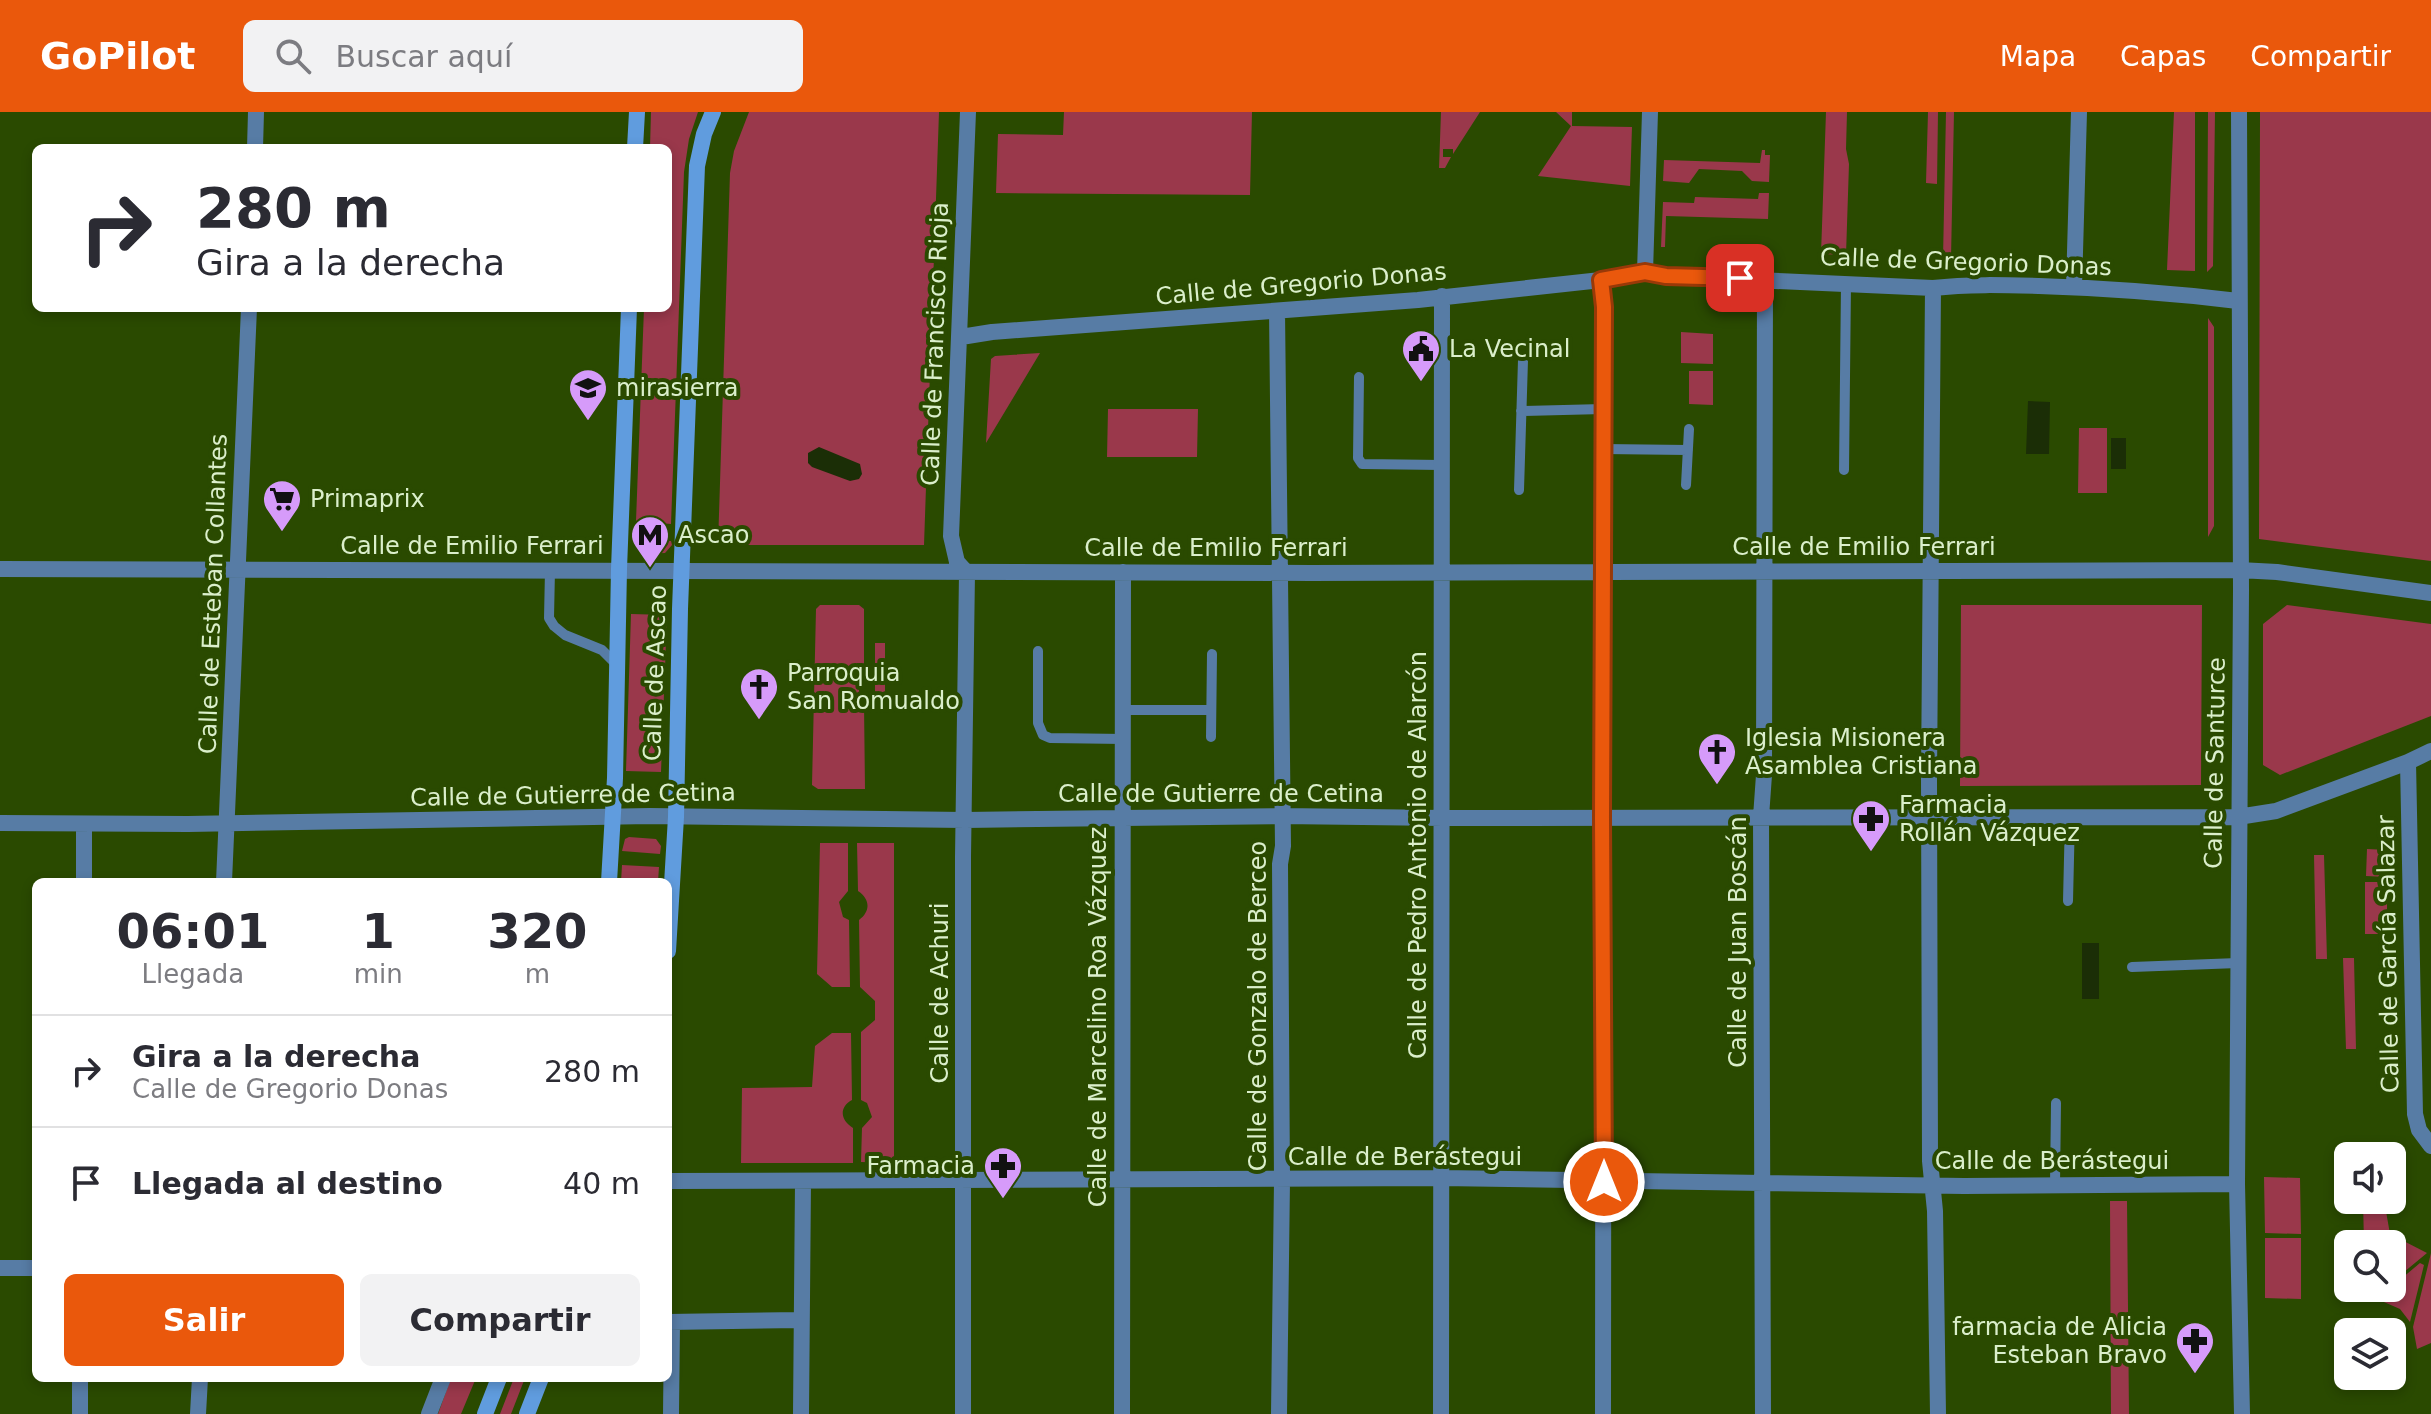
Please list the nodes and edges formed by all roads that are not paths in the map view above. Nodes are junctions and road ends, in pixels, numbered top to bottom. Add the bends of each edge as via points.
1 (256, 112) edge
2 (637, 112) edge
3 (713, 112) edge
4 (968, 112) edge
5 (1650, 112) edge
6 (2079, 112) edge
7 (2239, 112) edge
8 (255, 144) edge
9 (635, 144) edge
10 (1645, 272) junction
11 (1765, 279) junction
12 (1601, 280) junction
13 (1846, 283) junction
14 (2074, 287) junction
15 (1933, 288) junction
16 (1442, 296) junction
17 (2238, 301) junction
18 (1277, 311) junction
19 (249, 312) edge
20 (629, 312) edge
21 (961, 337) junction
22 (1523, 360) dead end
23 (1359, 377) dead end
24 (1603, 409) junction
25 (1521, 411) junction
26 (1689, 429) dead end
27 (1603, 449) junction
28 (1688, 450) junction
29 (1442, 465) junction
30 (1844, 470) dead end
31 (1686, 485) dead end
32 (1519, 490) dead end
33 (0, 569) edge
34 (619, 569) junction
35 (550, 570) junction
36 (2239, 570) junction
37 (239, 571) junction
38 (682, 571) junction
39 (1443, 571) junction
40 (1603, 571) junction
41 (1763, 571) junction
42 (1123, 572) junction
43 (1930, 572) junction
44 (967, 573) junction
45 (1281, 573) junction
46 (2431, 593) edge
47 (1038, 651) dead end
48 (1212, 654) dead end
49 (618, 666) junction
50 (1124, 710) junction
51 (1211, 710) junction
52 (1211, 737) dead end
53 (1124, 739) junction
54 (2431, 751) edge
55 (2408, 762) junction
56 (1282, 816) junction
57 (2070, 816) junction
58 (611, 817) junction
59 (676, 817) junction
60 (1761, 817) junction
61 (1930, 817) junction
62 (2238, 817) junction
63 (1443, 818) junction
64 (1602, 818) junction
65 (1121, 819) junction
66 (965, 820) junction
67 (0, 823) edge
68 (228, 823) junction
69 (84, 824) junction
70 (84, 878) edge
71 (224, 878) edge
72 (609, 878) edge
73 (672, 884) edge
74 (2068, 901) dead end
75 (2238, 963) junction
76 (2132, 967) dead end
77 (2056, 1103) dead end
78 (2428, 1144) edge
79 (1441, 1178) junction
80 (964, 1180) junction
81 (1124, 1180) junction
82 (672, 1181) edge
83 (1282, 1181) junction
84 (803, 1182) junction
85 (1604, 1182) junction
86 (1763, 1182) junction
87 (2237, 1184) junction
88 (1934, 1185) junction
89 (2055, 1185) junction
90 (0, 1268) edge
91 (32, 1268) edge
92 (800, 1320) junction
93 (672, 1322) edge
94 (80, 1382) edge
95 (200, 1382) edge
96 (441, 1382) edge
97 (497, 1382) edge
98 (539, 1382) edge
99 (671, 1382) edge
100 (80, 1414) edge
101 (198, 1414) edge
102 (429, 1414) edge
103 (485, 1414) edge
104 (527, 1414) edge
105 (671, 1414) edge
106 (801, 1414) edge
107 (963, 1414) edge
108 (1122, 1414) edge
109 (1279, 1414) edge
110 (1441, 1414) edge
111 (1603, 1414) edge
112 (1763, 1414) edge
113 (1938, 1414) edge
114 (2242, 1414) edge

1 - 8 street
2 - 9 street
3 - 38 street, Calle de Ascao via 697,166
4 - 21 street, Calle de Francisco Rioja
5 - 10 street
6 - 14 street
7 - 17 street, Calle de Santurce
10 - 11 street, Calle de Gregorio Donas
10 - 12 street, Calle de Gregorio Donas
11 - 13 street, Calle de Gregorio Donas
11 - 41 street, Calle de Juan Boscán
12 - 16 street, Calle de Gregorio Donas
12 - 24 street
13 - 15 street, Calle de Gregorio Donas
13 - 30 lane
14 - 15 street, Calle de Gregorio Donas
14 - 17 street, Calle de Gregorio Donas
15 - 43 street
16 - 18 street, Calle de Gregorio Donas
16 - 29 street, Calle de Pedro Antonio de Alarcón
17 - 36 street, Calle de Santurce
18 - 21 street, Calle de Gregorio Donas
18 - 45 street, Calle de Gonzalo de Berceo
19 - 37 street, Calle de Esteban Collantes
20 - 34 street, Calle de Ascao
21 - 44 street, Calle de Francisco Rioja via 951,536 957,562
22 - 25 lane
23 - 29 lane via 1362,464
24 - 25 lane
24 - 27 street
25 - 32 lane
26 - 28 lane
27 - 28 lane
27 - 40 street
28 - 31 lane
29 - 39 street, Calle de Pedro Antonio de Alarcón
33 - 37 street, Calle de Emilio Ferrari
34 - 35 street, Calle de Emilio Ferrari
34 - 38 street, Calle de Emilio Ferrari
34 - 49 street, Calle de Ascao
35 - 37 street, Calle de Emilio Ferrari
35 - 49 lane via 549,618 554,626 602,650
36 - 43 street, Calle de Emilio Ferrari
36 - 46 street, Calle de Emilio Ferrari
36 - 62 street, Calle de Santurce
37 - 68 street, Calle de Esteban Collantes
38 - 44 street, Calle de Emilio Ferrari
38 - 59 street, Calle de Ascao
39 - 40 street, Calle de Emilio Ferrari
39 - 45 street, Calle de Emilio Ferrari
39 - 63 street, Calle de Pedro Antonio de Alarcón
40 - 41 street, Calle de Emilio Ferrari
40 - 64 street
41 - 43 street, Calle de Emilio Ferrari
41 - 60 street, Calle de Juan Boscán
42 - 44 street, Calle de Emilio Ferrari
42 - 45 street, Calle de Emilio Ferrari
42 - 50 street, Calle de Marcelino Roa Vázquez
43 - 61 street
44 - 66 street, Calle de Achuri
45 - 56 street, Calle de Gonzalo de Berceo
47 - 53 lane via 1039,731 1050,738
48 - 51 lane
49 - 58 street, Calle de Ascao
50 - 51 lane
50 - 53 street, Calle de Marcelino Roa Vázquez
51 - 52 lane
53 - 65 street, Calle de Marcelino Roa Vázquez
54 - 55 street, Calle de Gutierre de Cetina
55 - 62 street, Calle de Gutierre de Cetina via 2276,811
55 - 78 street, Calle de García Salazar via 2415,1114
56 - 63 street, Calle de Gutierre de Cetina
56 - 65 street, Calle de Gutierre de Cetina
56 - 83 street, Calle de Gonzalo de Berceo
57 - 61 street, Calle de Gutierre de Cetina
57 - 62 street, Calle de Gutierre de Cetina
57 - 74 lane
58 - 59 street, Calle de Gutierre de Cetina
58 - 68 street, Calle de Gutierre de Cetina
58 - 72 street, Calle de Ascao
59 - 66 street, Calle de Gutierre de Cetina
59 - 73 street, Calle de Ascao
60 - 61 street, Calle de Gutierre de Cetina
60 - 64 street, Calle de Gutierre de Cetina
60 - 86 street, Calle de Juan Boscán
61 - 88 street
62 - 75 street, Calle de Santurce
63 - 64 street, Calle de Gutierre de Cetina
63 - 79 street, Calle de Pedro Antonio de Alarcón
64 - 85 street
65 - 66 street, Calle de Gutierre de Cetina
65 - 81 street, Calle de Marcelino Roa Vázquez
66 - 80 street, Calle de Achuri
67 - 69 street, Calle de Gutierre de Cetina
68 - 69 street, Calle de Gutierre de Cetina
68 - 71 street, Calle de Esteban Collantes
69 - 70 street
75 - 76 lane
75 - 87 street, Calle de Santurce
77 - 89 lane
79 - 83 street, Calle de Berástegui
79 - 85 street, Calle de Berástegui
79 - 110 street, Calle de Pedro Antonio de Alarcón
80 - 81 street, Calle de Berástegui
80 - 84 street, Calle de Berástegui
80 - 107 street, Calle de Achuri
81 - 83 street, Calle de Berástegui
81 - 108 street, Calle de Marcelino Roa Vázquez
82 - 84 street, Calle de Berástegui
83 - 109 street, Calle de Gonzalo de Berceo
84 - 92 street
85 - 86 street, Calle de Berástegui
85 - 111 street
86 - 88 street, Calle de Berástegui
86 - 112 street, Calle de Juan Boscán
87 - 89 street, Calle de Berástegui
87 - 114 street, Calle de Santurce
88 - 89 street, Calle de Berástegui
88 - 113 street
90 - 91 street
92 - 93 street
92 - 106 street
94 - 100 street
95 - 101 street
96 - 102 street
97 - 103 street
98 - 104 street
99 - 105 street

